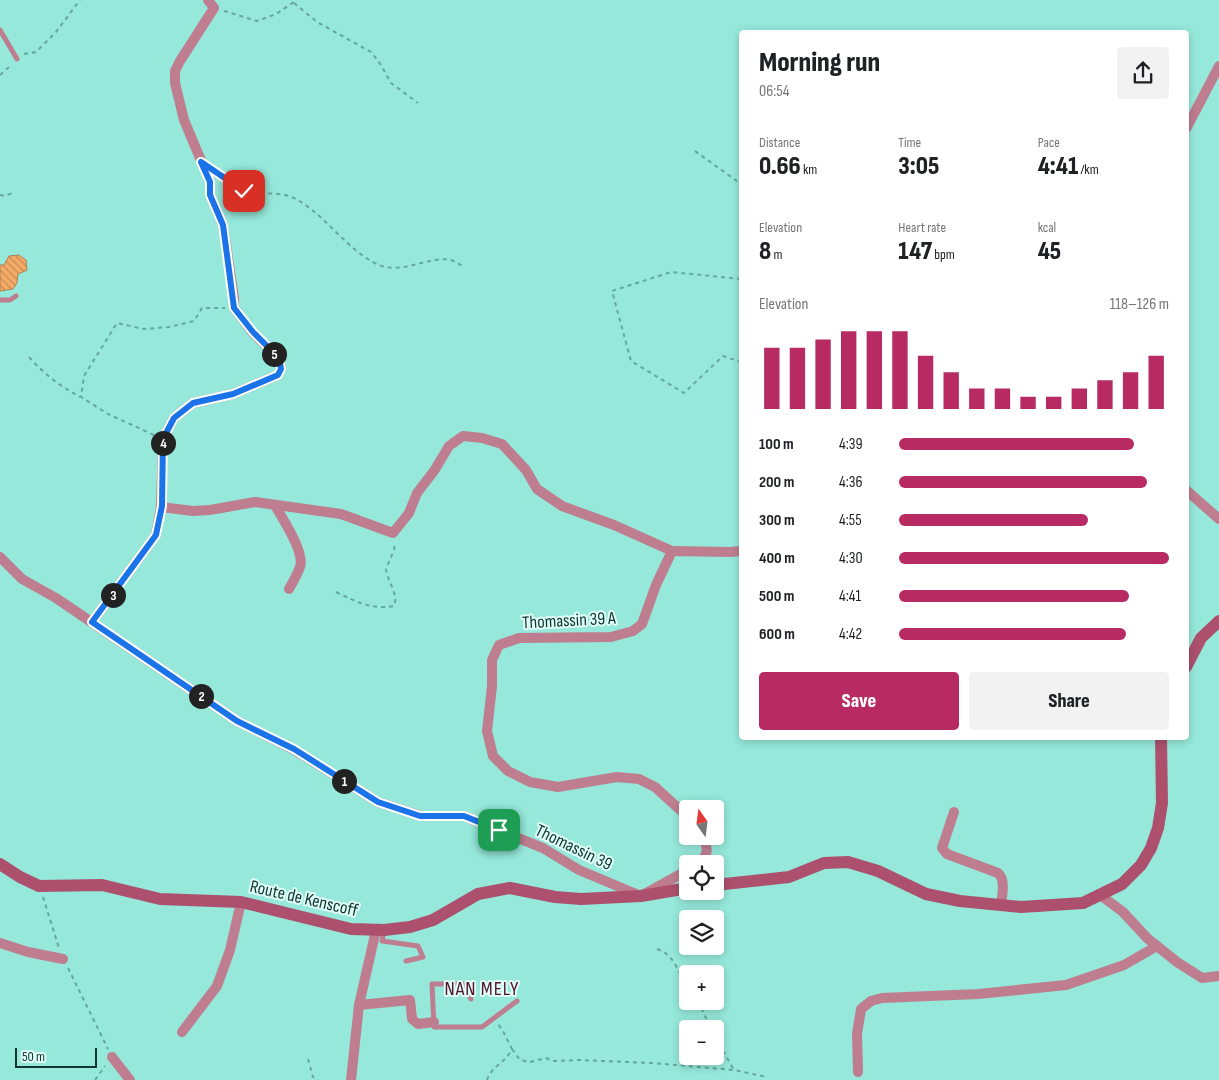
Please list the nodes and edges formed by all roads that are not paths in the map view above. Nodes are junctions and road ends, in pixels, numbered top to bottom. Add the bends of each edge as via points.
1 (211, 4) edge
2 (0, 30) edge
3 (17, 59) road end
4 (1219, 66) edge
5 (1189, 123) edge
6 (16, 296) dead end
7 (0, 300) edge
8 (1189, 493) edge
9 (162, 506) junction
10 (275, 506) junction
11 (1219, 519) edge
12 (672, 551) junction
13 (739, 551) edge
14 (0, 557) edge
15 (289, 589) dead end
16 (1219, 621) edge
17 (92, 622) junction
18 (1189, 661) edge
19 (1161, 740) edge
20 (679, 809) edge
21 (954, 812) dead end
22 (0, 864) edge
23 (679, 875) edge
24 (724, 884) edge
25 (679, 890) edge
26 (1099, 894) junction
27 (641, 896) junction
28 (241, 902) junction
29 (1002, 905) junction
30 (380, 930) junction
31 (0, 943) edge
32 (1158, 946) junction
33 (63, 959) road end
34 (406, 961) dead end
35 (1219, 976) edge
36 (471, 999) dead end
37 (517, 1001) dead end
38 (359, 1005) junction
39 (434, 1022) junction
40 (182, 1032) dead end
41 (112, 1056) road end
42 (858, 1072) dead end
43 (130, 1080) edge
44 (351, 1080) edge

1 - 9 street via 175,71 175,83 184,120 210,182 210,195 223,225 234,308 279,358 281,369 278,375 233,394 193,403 174,418 163,439
2 - 3 lane
4 - 5 street
6 - 7 lane
8 - 11 street
9 - 10 street via 193,511 255,502
9 - 17 street via 156,535
10 - 12 street via 341,514 393,533 409,513 416,493 449,446 463,436 482,438 502,444 526,470 537,490 562,506
10 - 15 street via 301,558 301,566
12 - 13 street
12 - 20 street, Thomassin 39 A via 642,624 633,631 611,637 518,638 499,645 492,660 487,731 494,756 508,771 530,782 558,787 617,777 639,779 655,786
14 - 17 street, Thomassin 39 via 22,579
16 - 18 main road via 1201,638
17 - 27 street, Thomassin 39 via 237,721 294,749 378,802 420,816 464,816 543,848 579,870
19 - 26 main road via 1162,803 1151,848 1141,866 1122,884
21 - 29 street via 942,848 947,854 1001,875
22 - 28 main road, Route de Kenscoff via 40,886 102,885 160,899
23 - 27 street
24 - 29 main road via 789,877 824,863 848,862 878,871 926,894
25 - 27 main road, Route de Kenscoff
26 - 29 main road via 1083,903
26 - 32 street
27 - 30 main road, Route de Kenscoff via 581,899 510,888 478,894 433,920 410,927
28 - 30 main road, Route de Kenscoff via 351,929
28 - 40 street via 230,950 217,986
30 - 34 lane via 382,941 418,946 423,957
30 - 38 street
31 - 33 street
32 - 35 street via 1202,978
32 - 42 street via 1124,965 1066,985 871,1001 861,1009 857,1034
36 - 39 lane via 463,984 432,984
37 - 39 lane via 482,1027 434,1027
38 - 39 street via 410,1000 412,1019 418,1024
38 - 44 street
41 - 43 street

